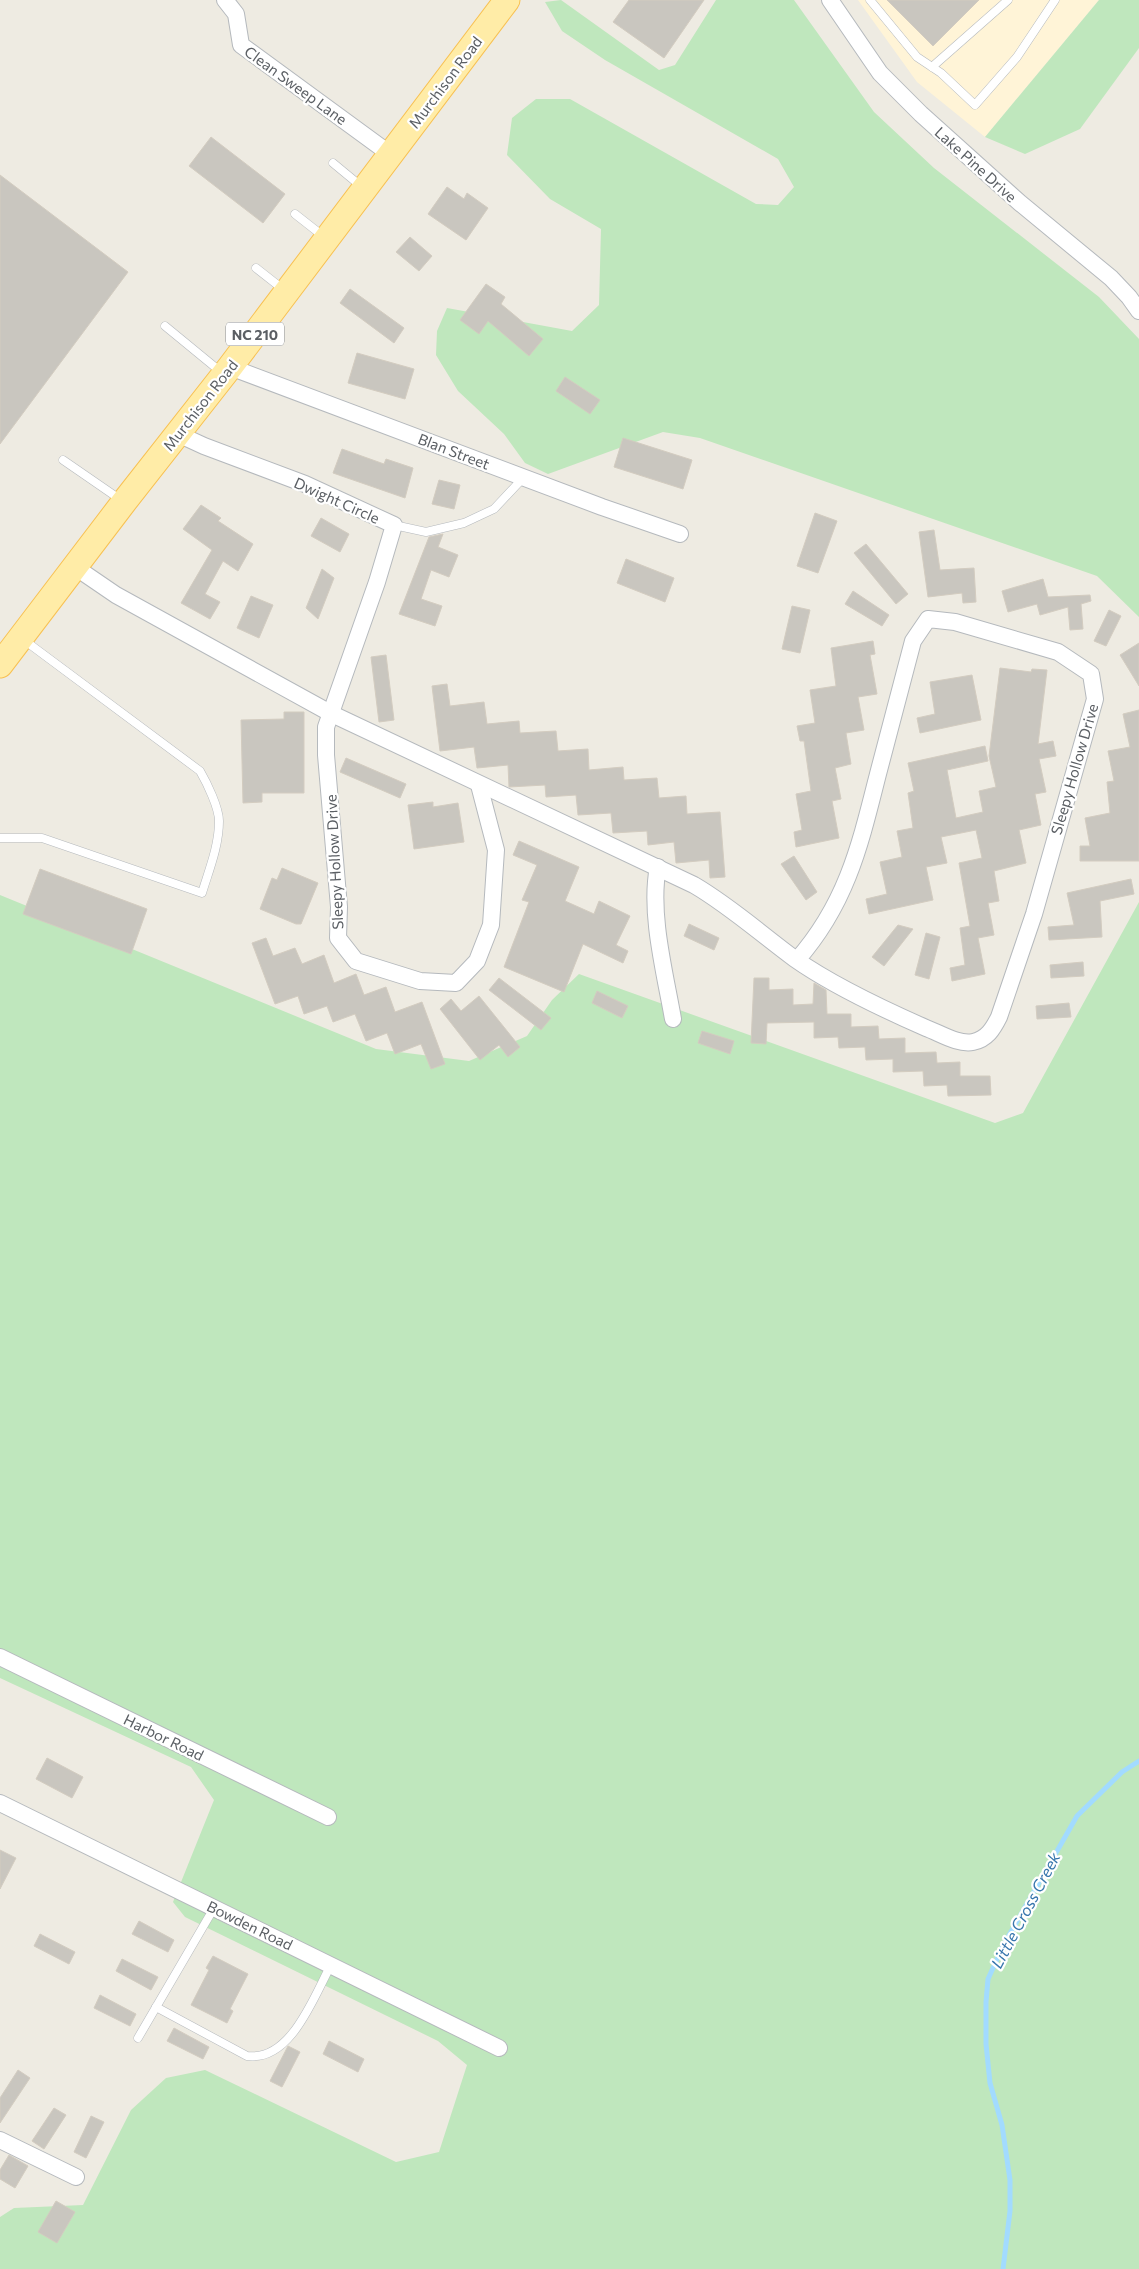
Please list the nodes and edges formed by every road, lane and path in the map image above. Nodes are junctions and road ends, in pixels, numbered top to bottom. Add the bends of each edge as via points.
1 (225, 0) edge
2 (507, 0) edge
3 (830, 0) edge
4 (870, 0) edge
5 (1008, 0) edge
6 (1055, 0) edge
7 (932, 67) junction
8 (390, 154) junction
9 (333, 163) dead end
10 (364, 189) junction
11 (295, 214) dead end
12 (326, 239) junction
13 (256, 268) dead end
14 (286, 292) junction
15 (1139, 311) edge
16 (164, 326) dead end
17 (227, 371) junction
18 (178, 434) junction
19 (63, 460) dead end
20 (524, 477) junction
21 (124, 502) junction
22 (394, 524) junction
23 (680, 534) dead end
24 (75, 567) junction
25 (20, 638) junction
26 (0, 666) edge
27 (332, 714) junction
28 (479, 785) junction
29 (0, 838) edge
30 (658, 867) junction
31 (797, 960) junction
32 (673, 1019) dead end
33 (0, 1657) edge
34 (0, 1803) edge
35 (328, 1817) dead end
36 (214, 1907) junction
37 (331, 1965) junction
38 (156, 2007) junction
39 (138, 2038) dead end
40 (499, 2048) dead end
41 (0, 2140) edge
42 (76, 2177) dead end

1 - 8 street, Clean Sweep Lane via 236,14 241,45
2 - 8 main road, Murchison Road / NC 210
3 - 15 street, Lake Pine Drive via 880,73 1020,204 1111,278
4 - 7 lane via 917,57
5 - 7 lane
6 - 7 lane via 1017,57 974,105
8 - 10 main road, Murchison Road / NC 210
9 - 10 lane
10 - 12 main road, Murchison Road / NC 210
11 - 12 lane
12 - 14 main road, Murchison Road / NC 210
13 - 14 lane
14 - 17 main road, Murchison Road / NC 210
16 - 17 lane
17 - 18 main road, Murchison Road / NC 210
17 - 20 street, Blan Street
18 - 21 main road, Murchison Road / NC 210
18 - 22 street, Dwight Circle via 305,484
19 - 21 lane
20 - 22 lane via 494,509 464,523 426,532
20 - 23 street, Blan Street
21 - 24 main road, Murchison Road / NC 210
22 - 27 street, Dwight Circle
24 - 25 main road, Murchison Road / NC 210
24 - 27 street, Sleepy Hollow Drive via 116,595
25 - 26 main road, Murchison Road / NC 210
25 - 29 lane via 200,771 219,820 216,850 202,894 42,838
27 - 28 street, Sleepy Hollow Drive
27 - 28 street, Sleepy Hollow Drive via 326,727 326,755 339,907 338,938 356,962 420,982 456,983 476,961 491,925 496,850
28 - 30 street, Sleepy Hollow Drive
30 - 31 street, Sleepy Hollow Drive via 718,899
30 - 32 street via 656,913
31 - 31 street, Sleepy Hollow Drive via 894,1014 958,1041 971,1043 991,1032 1034,914 1095,699 1091,674 1058,652 955,622 928,619 913,641 857,855 819,934
33 - 35 street, Harbor Road
34 - 36 street, Bowden Road
36 - 37 street, Bowden Road
36 - 38 lane
37 - 38 lane via 296,2030 276,2049 255,2057 247,2056
37 - 40 street, Bowden Road
38 - 39 lane
41 - 42 street

